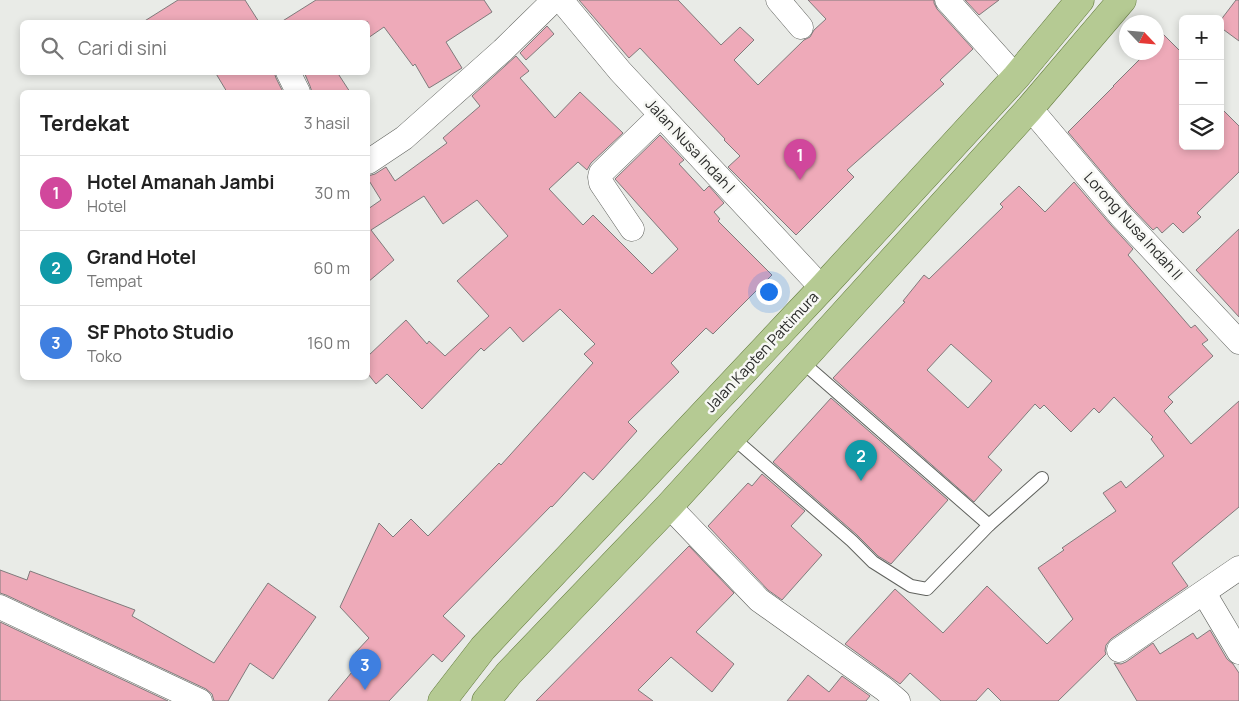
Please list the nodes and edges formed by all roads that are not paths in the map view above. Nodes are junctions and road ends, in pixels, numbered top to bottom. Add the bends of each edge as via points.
1 (554, 0) edge
2 (561, 0) edge
3 (778, 0) edge
4 (947, 0) edge
5 (1080, 0) edge
6 (1122, 0) edge
7 (802, 27) dead end
8 (290, 75) edge
9 (1016, 77) junction
10 (297, 90) edge
11 (1030, 108) junction
12 (661, 115) junction
13 (370, 161) edge
14 (632, 229) dead end
15 (822, 288) junction
16 (1239, 342) edge
17 (802, 361) junction
18 (732, 437) junction
19 (1042, 478) dead end
20 (669, 506) junction
21 (990, 525) junction
22 (1239, 568) edge
23 (1204, 593) junction
24 (0, 607) edge
25 (483, 648) junction
26 (1119, 650) dead end
27 (1239, 652) edge
28 (509, 673) junction
29 (200, 701) edge
30 (442, 701) edge
31 (486, 701) edge
32 (898, 701) edge

1 - 13 street via 404,138
2 - 12 street, Jalan Nusa Indah I
3 - 7 street
4 - 9 street
5 - 9 main road, Jalan Kapten Pattimura
6 - 11 main road
8 - 10 street
9 - 15 main road, Jalan Kapten Pattimura
11 - 16 street, Lorong Nusa Indah II via 1121,216
11 - 17 main road
12 - 14 street via 601,173 601,184
12 - 15 street, Jalan Nusa Indah I
15 - 25 main road, Jalan Kapten Pattimura
17 - 18 main road
17 - 21 lane
18 - 20 main road
18 - 21 lane via 873,562 912,586 927,589
19 - 21 lane
20 - 28 main road
20 - 32 street via 759,600
22 - 23 street
23 - 26 street
23 - 27 street
24 - 29 street
25 - 28 main road
25 - 30 main road, Jalan Kapten Pattimura
28 - 31 main road

